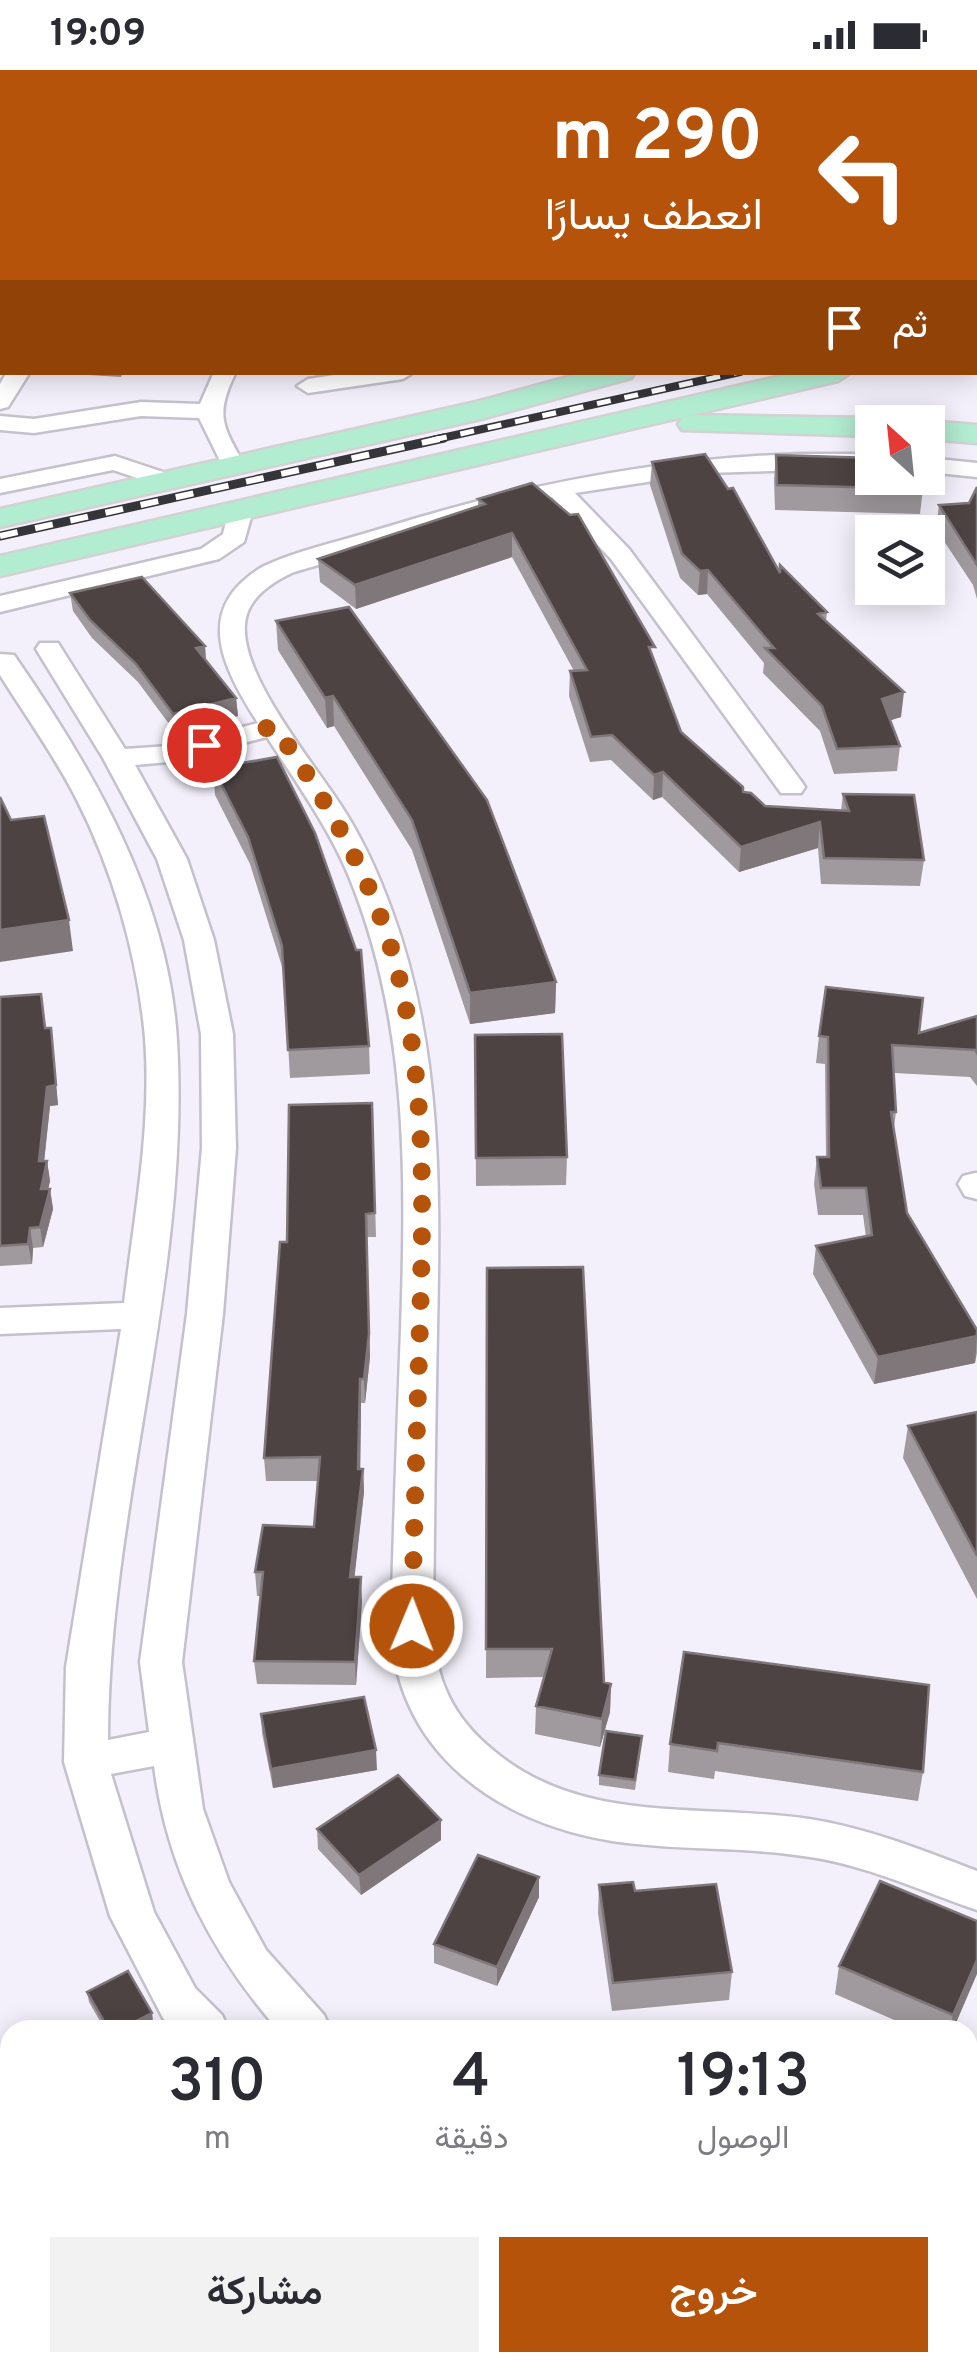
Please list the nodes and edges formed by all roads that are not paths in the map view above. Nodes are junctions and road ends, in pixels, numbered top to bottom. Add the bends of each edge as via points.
1 (17, 375) edge
2 (223, 375) edge
3 (383, 375) edge
4 (610, 375) edge
5 (825, 375) edge
6 (308, 386) dead end
7 (0, 402) edge
8 (207, 411) junction
9 (0, 423) edge
10 (616, 424) junction
11 (855, 427) edge
12 (945, 431) edge
13 (977, 434) edge
14 (855, 461) edge
15 (233, 466) junction
16 (945, 466) edge
17 (977, 470) edge
18 (167, 481) junction
19 (0, 486) edge
20 (559, 490) junction
21 (241, 510) junction
22 (0, 518) edge
23 (0, 566) edge
24 (76, 586) junction
25 (0, 604) edge
26 (52, 652) junction
27 (281, 736) junction
28 (126, 773) junction
29 (791, 787) dead end
30 (218, 1055) junction
31 (160, 1057) junction
32 (142, 1314) junction
33 (0, 1321) edge
34 (170, 1745) junction
35 (86, 1762) junction
36 (977, 1891) edge
37 (195, 2020) edge
38 (298, 2020) edge

1 - 7 street
2 - 8 street
3 - 6 street
4 - 15 main road
5 - 10 main road
8 - 9 street
8 - 15 street
10 - 11 main road
10 - 21 main road
12 - 13 main road
14 - 20 street via 694,467
15 - 18 main road
16 - 17 street
18 - 19 street via 115,463
18 - 22 main road
20 - 27 street via 415,526 257,582 234,614 231,639 256,700
20 - 29 street via 620,554
21 - 23 main road
21 - 24 street via 235,537 210,554
24 - 25 street
24 - 26 street via 44,618
26 - 28 street
26 - 31 street via 13,671 90,796 121,868 145,948
27 - 28 street via 167,774
27 - 36 street via 331,811 368,885 416,1057 424,1156 412,1626 415,1670 432,1712 462,1752 504,1784 554,1808 610,1822 847,1844
28 - 30 street via 172,859 199,940
30 - 31 street
30 - 34 street via 219,1148 205,1314 161,1662
31 - 32 street via 159,1150
32 - 33 street
32 - 35 street via 88,1667
34 - 35 street
34 - 38 street via 181,1809 208,1887 250,1964
35 - 37 street via 133,1916 179,2003

